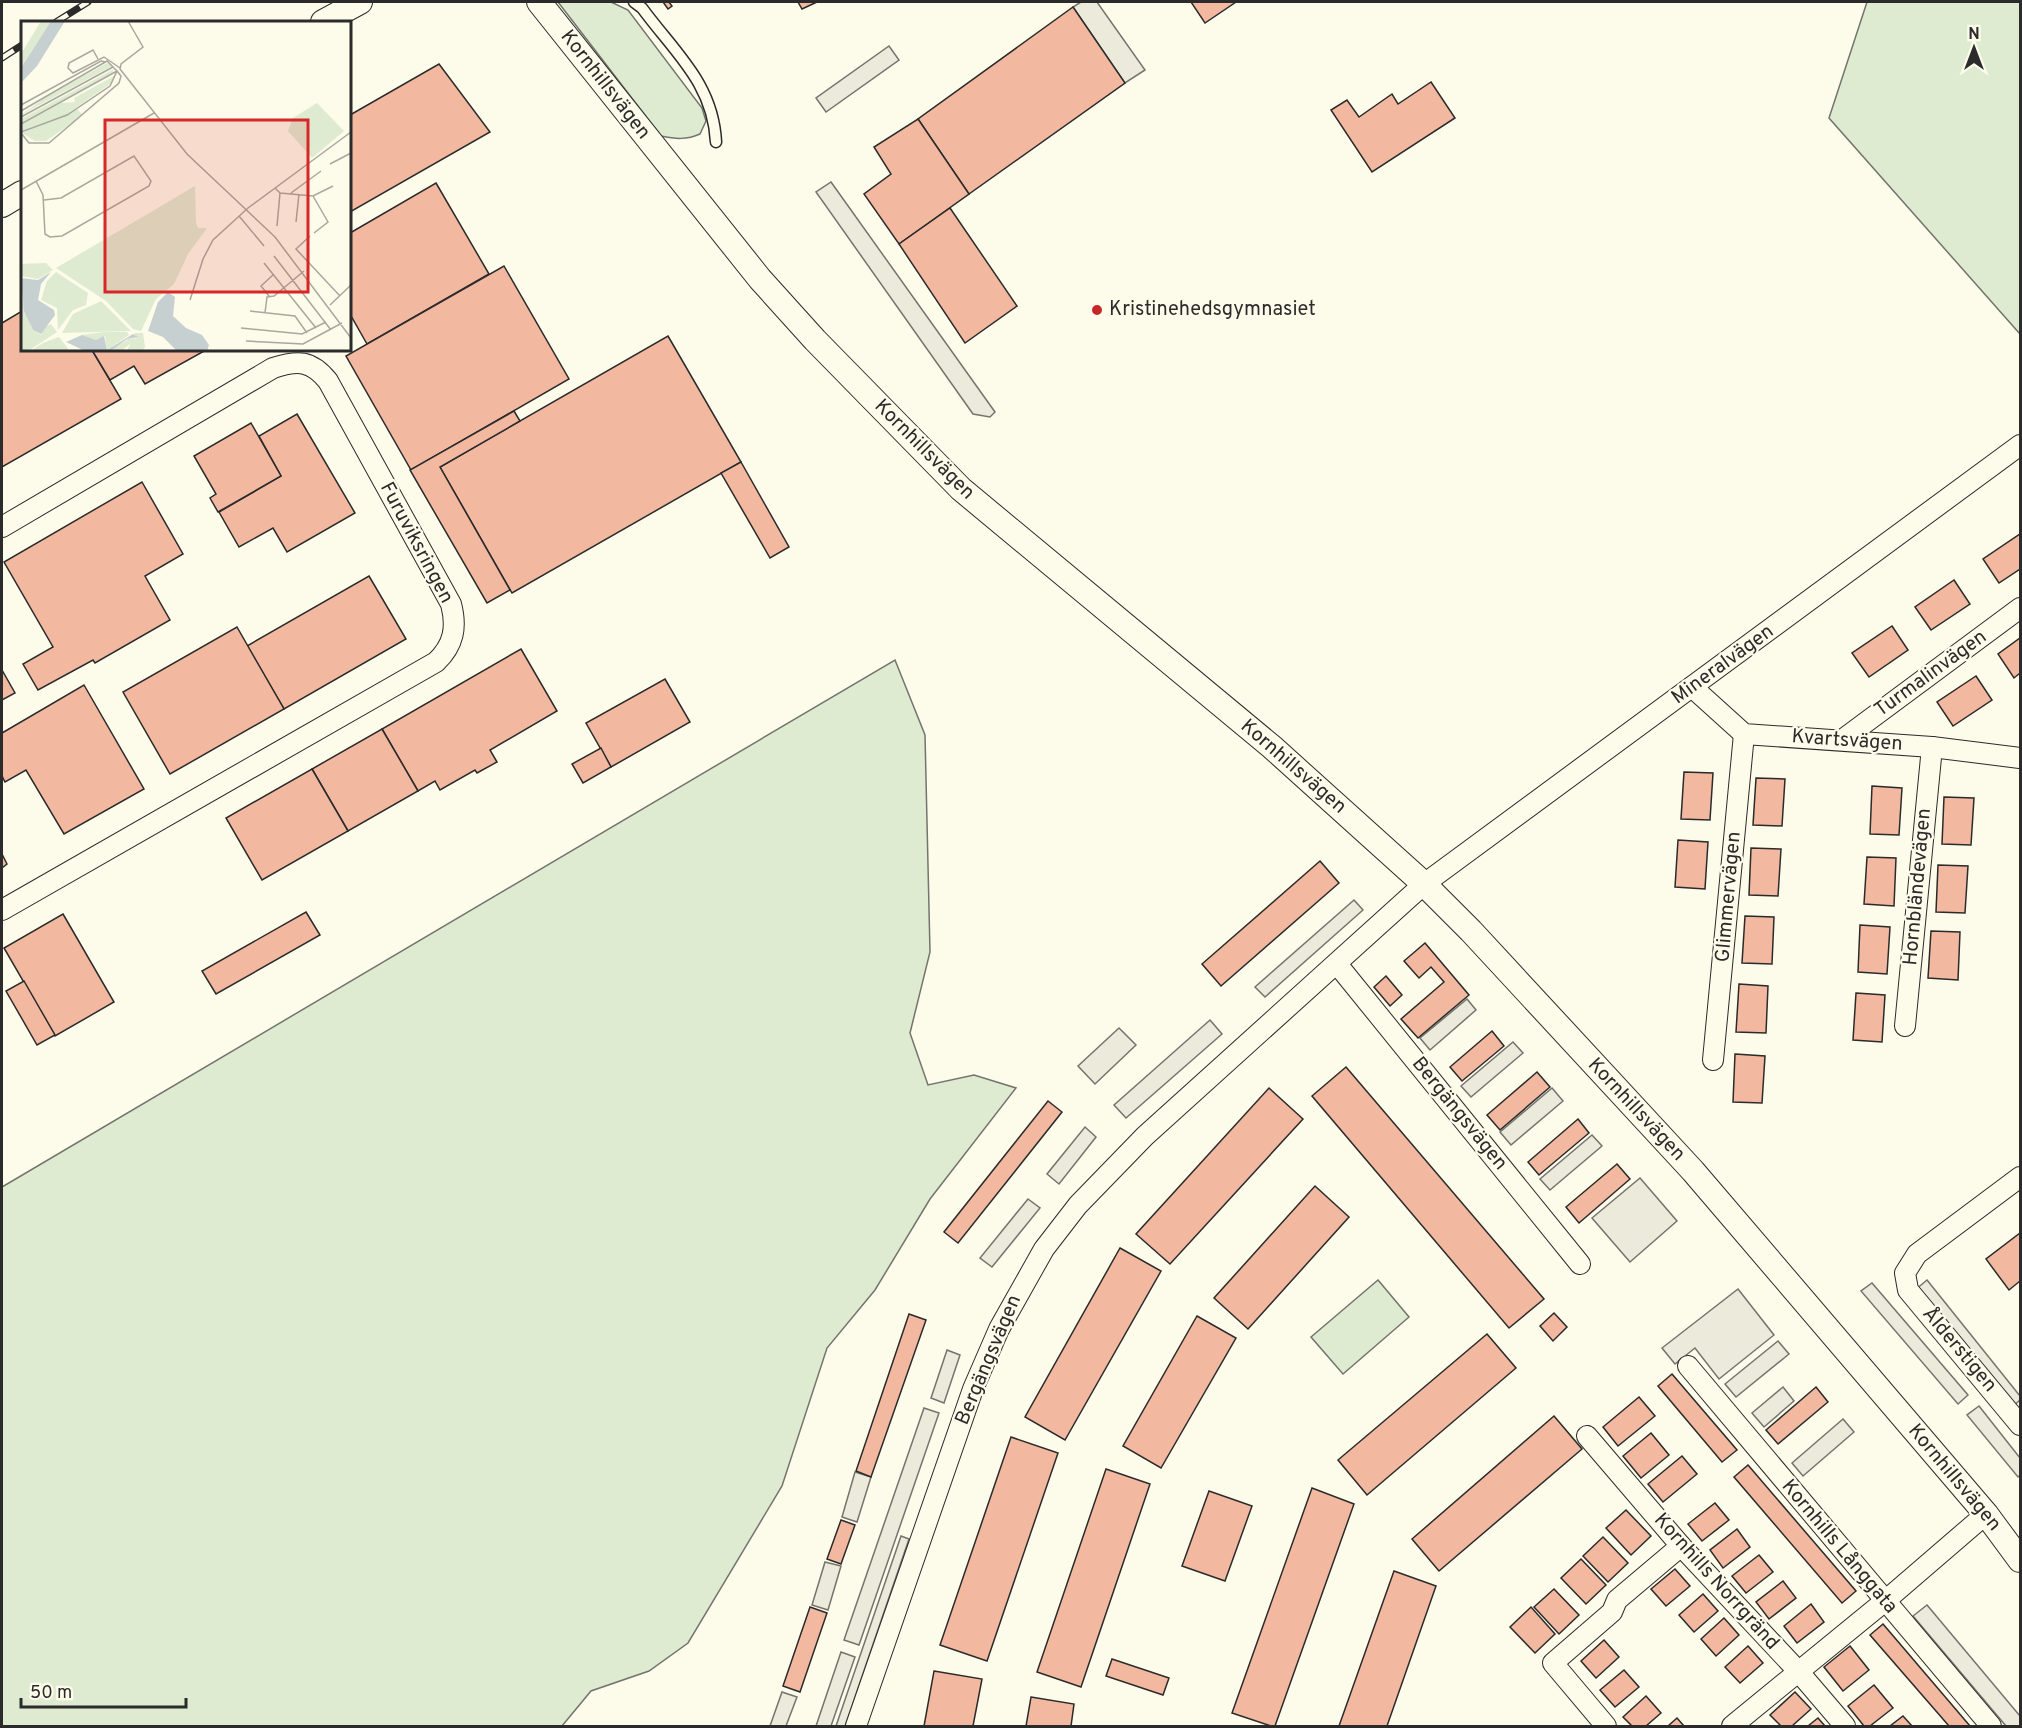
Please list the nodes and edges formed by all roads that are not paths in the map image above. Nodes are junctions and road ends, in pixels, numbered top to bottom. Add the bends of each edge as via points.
1 (360, 2) edge
2 (539, 2) edge
3 (634, 2) edge
4 (325, 21) edge
5 (716, 142) dead end
6 (21, 195) edge
7 (2, 206) edge
8 (2020, 445) edge
9 (2, 527) edge
10 (2020, 608) edge
11 (1692, 687) junction
12 (1744, 734) junction
13 (1842, 740) junction
14 (1932, 747) junction
15 (2020, 758) edge
16 (1424, 884) junction
17 (2, 910) edge
18 (1337, 964) junction
19 (1905, 1026) dead end
20 (1713, 1060) dead end
21 (2020, 1177) edge
22 (1580, 1264) dead end
23 (1688, 1366) dead end
24 (2020, 1425) edge
25 (1587, 1436) dead end
26 (1986, 1514) junction
27 (1681, 1546) junction
28 (2020, 1560) edge
29 (1886, 1601) junction
30 (1797, 1671) junction
31 (856, 1726) edge
32 (1606, 1726) edge
33 (1732, 1726) edge
34 (1845, 1726) edge
35 (1991, 1726) edge

1 - 4 street
2 - 16 street, Kornhillsvägen via 760,279 962,489 1272,747
3 - 5 lane via 705,91 715,122
6 - 7 street
8 - 11 street, Mineralvägen
9 - 17 street, Furuviksringen via 273,368 303,362 312,364 328,381 451,604 454,625 450,646 436,662
10 - 13 street, Turmalinvägen
11 - 12 street
11 - 16 street, Mineralvägen
12 - 13 street, Kvartsvägen
12 - 20 street, Glimmervägen
13 - 14 street, Kvartsvägen
14 - 15 street, Kvartsvägen
14 - 19 street, Hornbländevägen
16 - 18 street, Bergängsvägen
16 - 26 street, Kornhillsvägen via 1693,1171
18 - 22 street, Bergängsvägen
18 - 31 street, Bergängsvägen via 1145,1136 1078,1206 1044,1249 999,1329 973,1389
21 - 24 street, Ålderstigen via 1917,1254 1905,1273 1908,1290
23 - 29 street, Kornhills Långgata
25 - 27 street, Kornhills Norrgränd
26 - 28 street, Kornhillsvägen
26 - 29 street
27 - 30 street, Kornhills Norrgränd
27 - 32 street via 1617,1600 1612,1612 1553,1663
29 - 30 street
29 - 35 street, Kornhills Långgata
30 - 33 street
30 - 34 street, Kornhills Norrgränd

